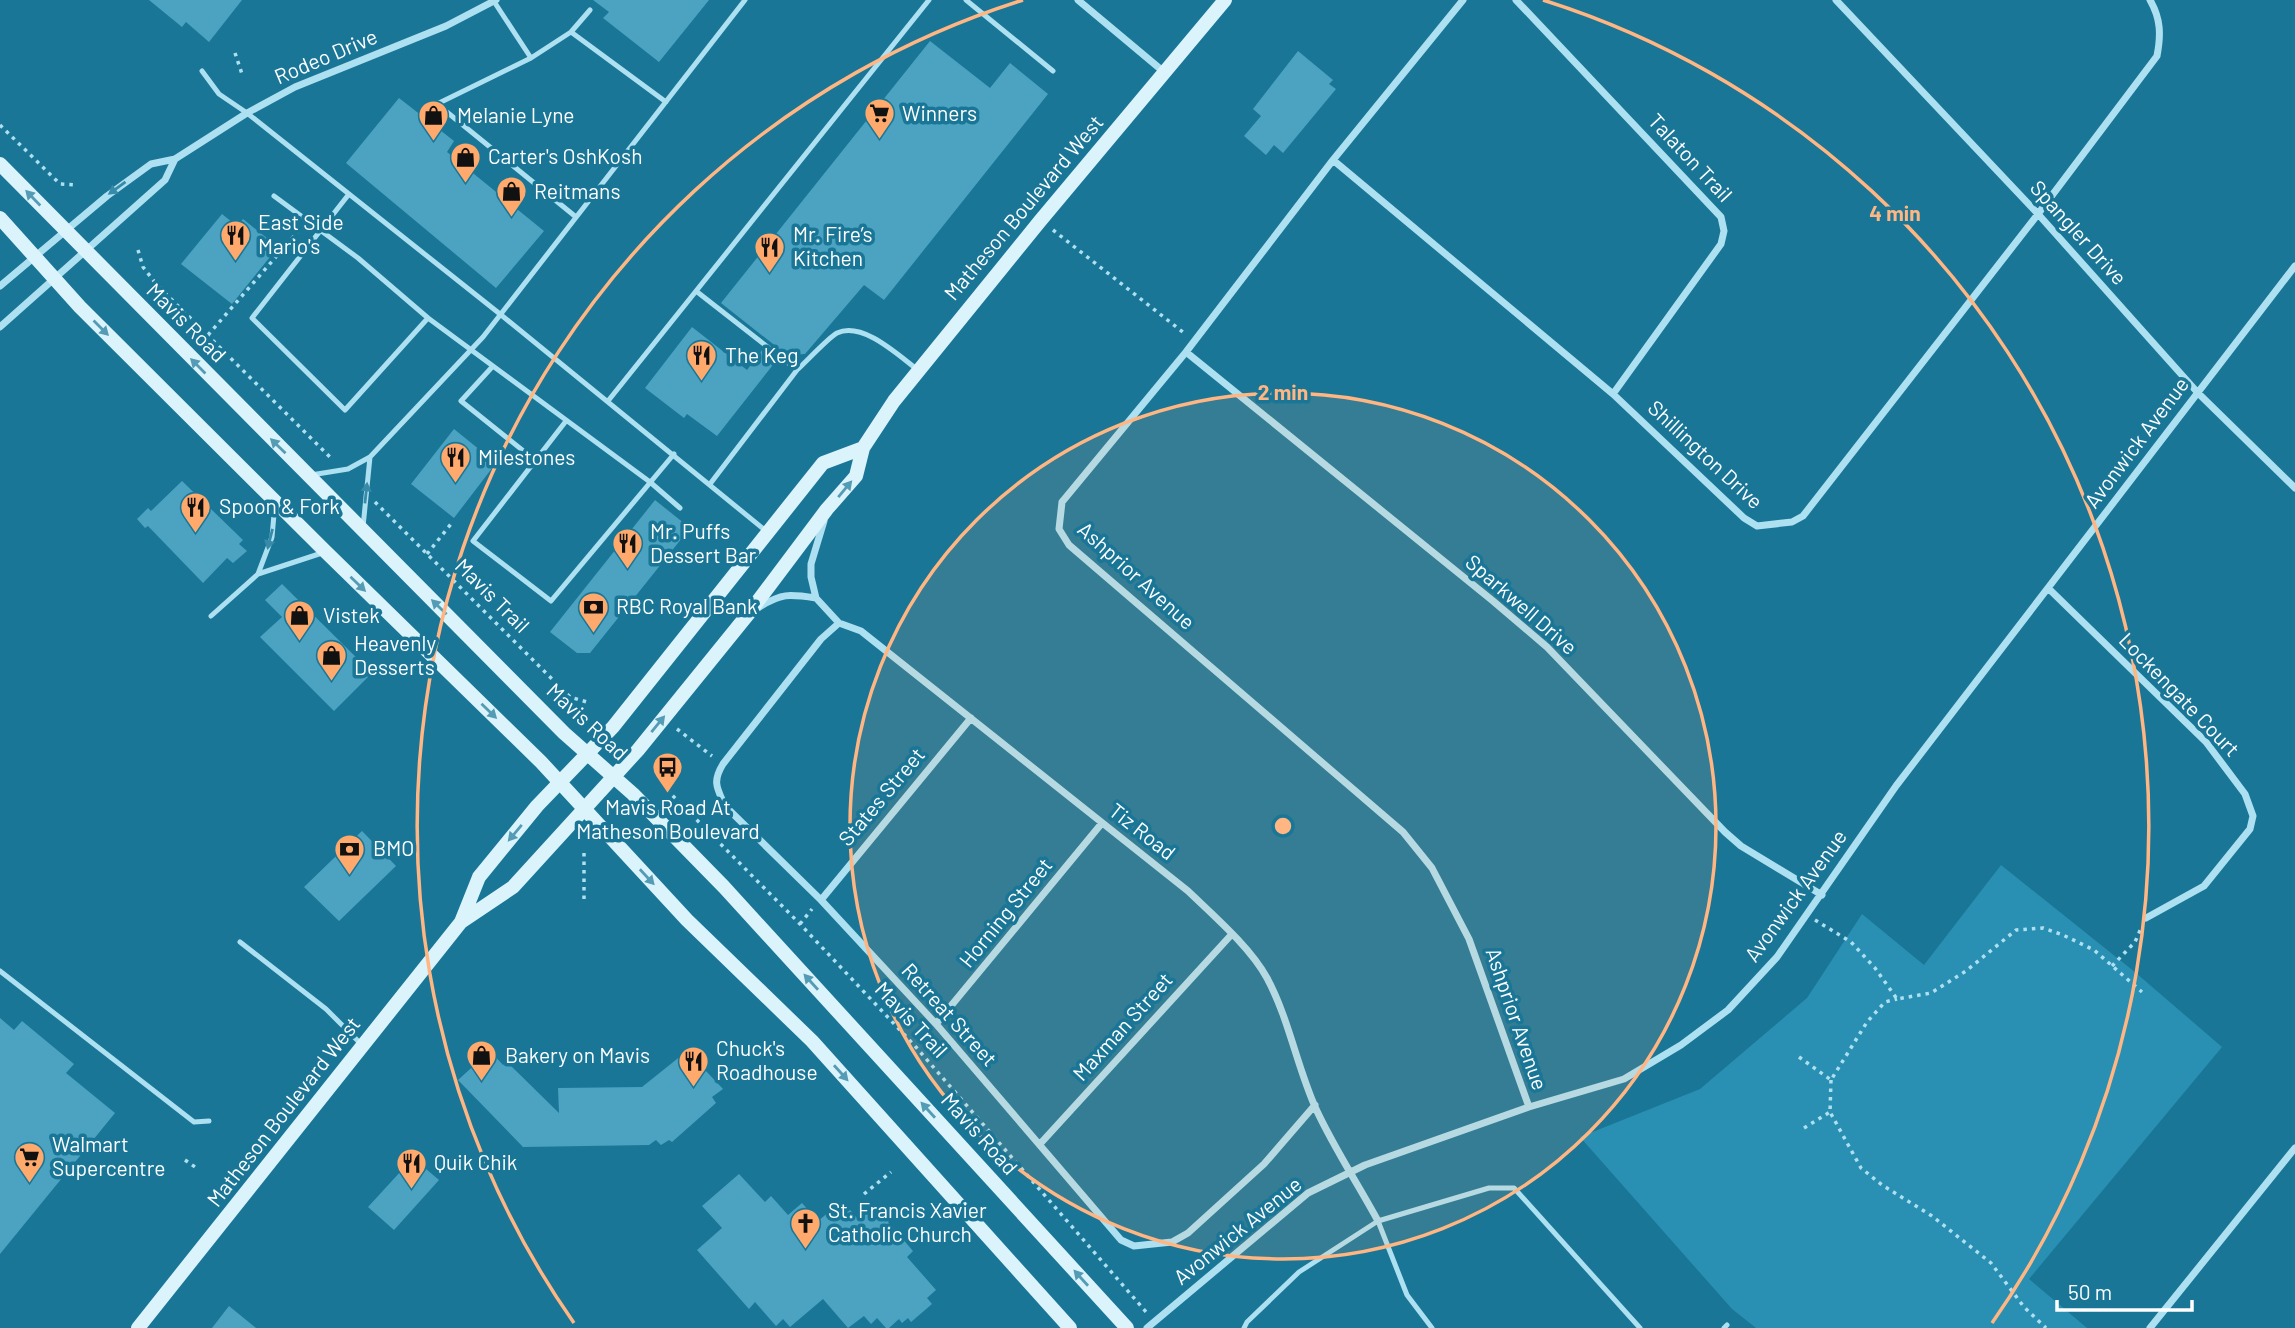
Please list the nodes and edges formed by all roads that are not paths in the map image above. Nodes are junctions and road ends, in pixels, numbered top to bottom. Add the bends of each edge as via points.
1 (494, 0) edge
2 (745, 0) edge
3 (929, 0) edge
4 (966, 0) edge
5 (1078, 0) edge
6 (1225, 0) edge
7 (1462, 0) edge
8 (1516, 0) edge
9 (1836, 0) edge
10 (2150, 0) edge
11 (590, 10) dead end
12 (571, 32) junction
13 (531, 58) junction
14 (202, 71) dead end
15 (1053, 71) dead end
16 (1164, 72) junction
17 (666, 102) junction
18 (247, 113) junction
19 (175, 159) junction
20 (1333, 160) junction
21 (0, 164) edge
22 (349, 194) junction
23 (274, 196) dead end
24 (2038, 214) junction
25 (576, 217) junction
26 (0, 218) edge
27 (66, 231) junction
28 (320, 231) junction
29 (86, 251) junction
30 (36, 256) junction
31 (2295, 266) edge
32 (55, 278) junction
33 (0, 286) edge
34 (696, 291) junction
35 (500, 314) junction
36 (428, 318) junction
37 (0, 327) edge
38 (471, 351) junction
39 (1186, 352) junction
40 (492, 366) junction
41 (797, 370) junction
42 (918, 370) junction
43 (2198, 393) junction
44 (1613, 394) junction
45 (608, 401) junction
46 (566, 421) junction
47 (863, 448) junction
48 (674, 454) junction
49 (370, 457) junction
50 (536, 461) junction
51 (309, 475) junction
52 (650, 482) junction
53 (710, 484) junction
54 (2295, 488) edge
55 (275, 501) junction
56 (680, 508) dead end
57 (827, 509) junction
58 (363, 529) junction
59 (767, 532) junction
60 (326, 552) junction
61 (258, 574) junction
62 (2048, 588) junction
63 (816, 598) junction
64 (749, 613) junction
65 (211, 616) dead end
66 (838, 623) junction
67 (971, 718) junction
68 (587, 753) junction
69 (614, 776) junction
70 (560, 782) junction
71 (584, 809) junction
72 (1102, 823) junction
73 (1822, 895) junction
74 (821, 900) junction
75 (2146, 918) road end
76 (461, 922) junction
77 (1232, 934) junction
78 (240, 942) dead end
79 (0, 971) edge
80 (936, 1024) junction
81 (363, 1046) junction
82 (1315, 1105) junction
83 (1529, 1107) junction
84 (209, 1121) dead end
85 (1040, 1144) junction
86 (2295, 1148) edge
87 (1352, 1172) junction
88 (1378, 1221) junction
89 (138, 1328) edge
90 (1070, 1328) edge
91 (1127, 1328) edge
92 (1147, 1328) edge
93 (1244, 1328) edge
94 (1432, 1328) edge
95 (1640, 1328) edge
96 (2150, 1328) edge

1 - 13 lane
1 - 18 street, Rodeo Drive via 446,26 295,87
2 - 17 lane
3 - 34 lane
4 - 15 lane
5 - 16 street
6 - 16 main road, Matheson Boulevard West
7 - 20 street, Ashprior Avenue
8 - 44 street, Talaton Trail via 1721,217 1721,244
9 - 24 street, Spangler Drive
10 - 24 street via 2160,24 2157,57
11 - 12 lane
12 - 13 lane
12 - 17 lane
13 - 25 lane via 437,104
14 - 18 lane via 219,94
16 - 42 main road, Matheson Boulevard West
17 - 25 lane
18 - 19 street, Rodeo Drive
18 - 22 lane
19 -> 27 street, Rodeo Drive via 151,164
19 - 29 street, Rodeo Drive via 165,180
20 - 39 street, Ashprior Avenue
20 - 44 street, Shillington Drive
27 -> 21 main road, Mavis Road
22 - 28 lane
22 - 35 lane
23 - 28 lane
24 - 43 street, Spangler Drive
24 - 44 street, Shillington Drive via 1803,516 1792,522 1757,526 1744,518
25 - 35 lane
26 - 30 main road
27 - 29 main road, Mavis Road
27 - 30 street, Rodeo Drive
28 - 36 lane
28 - 36 lane via 252,318 345,410
29 - 32 street, Rodeo Drive
51 -> 29 main road, Mavis Road
30 - 32 main road
30 - 33 street, Rodeo Drive
31 - 43 street, Avonwick Avenue
32 - 37 street, Rodeo Drive
32 -> 55 main road
34 - 41 lane
34 - 45 lane
35 - 38 lane
35 - 45 lane
36 - 38 lane
38 - 40 lane
38 - 49 lane
39 - 73 street, Sparkwell Drive via 1547,648 1741,846
39 - 83 street, Ashprior Avenue via 1062,502 1059,529 1069,545 1403,832 1425,859 1469,939
40 - 46 lane
40 - 50 lane via 461,401
41 - 42 lane via 837,333 858,331
41 - 53 lane
42 - 47 main road, Matheson Boulevard West
43 - 54 street, Spangler Drive
43 - 62 street, Avonwick Avenue
45 - 48 lane
46 - 50 lane
46 - 52 lane
57 -> 47 main road, Matheson Boulevard West via 856,475
47 - 59 main road, Matheson Boulevard West via 822,464
48 - 52 lane
48 - 53 lane
49 - 51 lane via 348,469
58 -> 49 lane
50 - 52 lane via 473,541 551,601
51 - 58 main road, Mavis Road
52 - 56 lane
53 - 59 lane
55 - 60 main road
55 -> 61 lane via 272,537
57 - 63 street via 811,564
57 - 64 main road, Matheson Boulevard West
68 -> 58 main road, Mavis Road
59 - 68 main road, Matheson Boulevard West via 613,727
60 - 61 lane
60 -> 70 main road
61 - 65 lane
62 - 73 street, Avonwick Avenue via 1896,786
62 - 75 street, Lockengate Court via 2206,742 2245,794 2253,816 2250,829 2204,886
63 - 64 street via 787,594
63 - 66 street, Tiz Road
69 -> 64 main road, Matheson Boulevard West
66 - 67 street, Tiz Road via 861,631
66 - 74 street, Retreat Street via 716,777 725,806
67 - 72 street, Tiz Road
67 - 74 street, States Street
68 - 69 main road, Mavis Road
68 - 70 main road, Matheson Boulevard West
69 - 71 main road, Matheson Boulevard West
91 -> 69 main road, Mavis Road via 724,887
70 - 71 main road
70 -> 76 main road, Matheson Boulevard West via 478,877
71 - 76 main road, Matheson Boulevard West via 513,887
71 -> 90 main road via 687,919 812,1041
72 - 77 street, Tiz Road via 1188,891
72 - 80 street, Horning Street
73 - 83 street, Avonwick Avenue via 1777,957 1728,1010 1681,1045 1624,1079
74 - 80 street, Retreat Street
76 - 81 main road, Matheson Boulevard West
77 - 82 street, Tiz Road via 1266,978
77 - 85 street, Maxman Street
78 - 81 lane via 326,1009
79 - 84 lane via 194,1122
80 - 85 street, Retreat Street
81 - 89 main road, Matheson Boulevard West
82 - 85 street, Retreat Street via 1264,1164 1172,1242 1134,1246 1121,1240
82 - 87 street, Tiz Road
83 - 87 street, Avonwick Avenue
86 - 96 street
87 - 88 street, Tiz Road
87 - 92 street, Avonwick Avenue via 1308,1193
88 - 93 lane via 1299,1272
88 - 94 lane via 1407,1295
88 - 95 lane via 1489,1188 1514,1188

